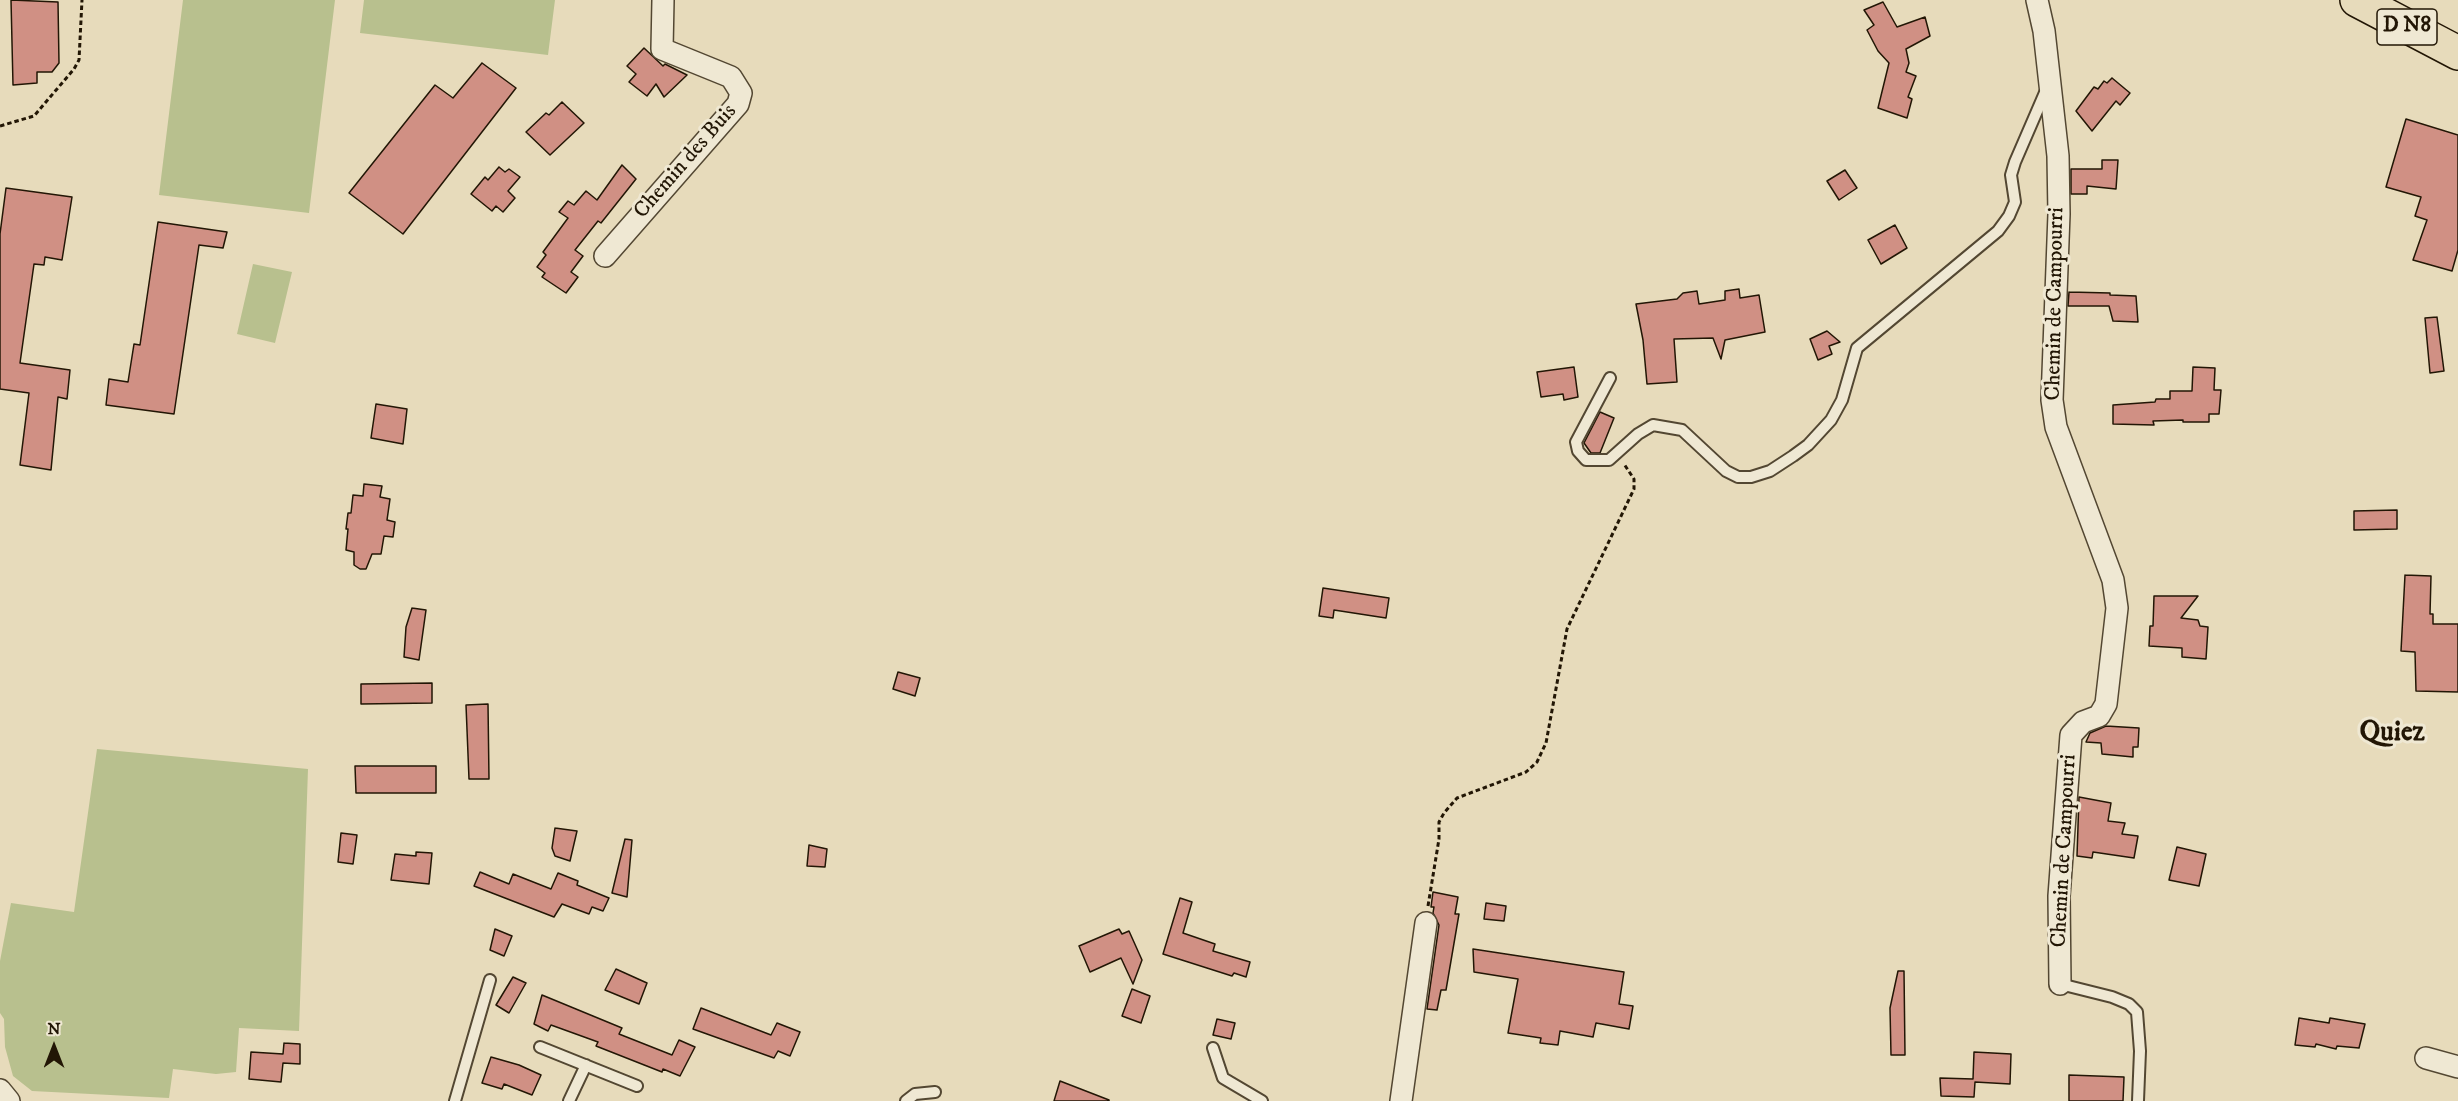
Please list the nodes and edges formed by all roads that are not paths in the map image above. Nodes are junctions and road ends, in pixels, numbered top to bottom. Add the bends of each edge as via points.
1 (663, 0) edge
2 (2037, 0) edge
3 (2357, 0) edge
4 (2458, 53) edge
5 (2049, 82) junction
6 (604, 256) dead end
7 (1610, 378) dead end
8 (1426, 923) road end
9 (490, 980) dead end
10 (2060, 984) joint
11 (540, 1047) dead end
12 (1212, 1048) dead end
13 (2426, 1058) dead end
14 (585, 1065) junction
15 (2458, 1067) edge
16 (637, 1086) dead end
17 (0, 1090) edge
18 (935, 1092) dead end
19 (9, 1101) edge
20 (455, 1101) edge
21 (569, 1101) edge
22 (906, 1101) edge
23 (1262, 1101) edge
24 (1401, 1101) edge
25 (2138, 1101) edge

1 - 6 street, Chemin des Buis via 662,49 731,77 741,93 738,104
2 - 5 street, Chemin de Campourri
3 - 4 main road, D N8
5 - 7 lane via 2011,175 2015,202 2010,216 1998,231 1857,348 1842,400 1831,420 1808,446 1770,471 1738,477 1726,471 1682,430 1653,425 1610,460 1586,460 1576,441
5 - 10 street, Chemin de Campourri via 2058,156 2059,214 2052,400 2056,427 2113,580 2117,608 2106,704 2099,716 2083,722 2071,735 2059,896
8 - 24 street
9 - 20 lane
10 - 25 lane, Chemin de Campourri via 2121,1000 2136,1012 2140,1051
11 - 14 lane
12 - 23 lane via 1223,1078
13 - 15 street
14 - 16 lane
14 - 21 lane
17 - 19 street
18 - 22 lane via 915,1094

